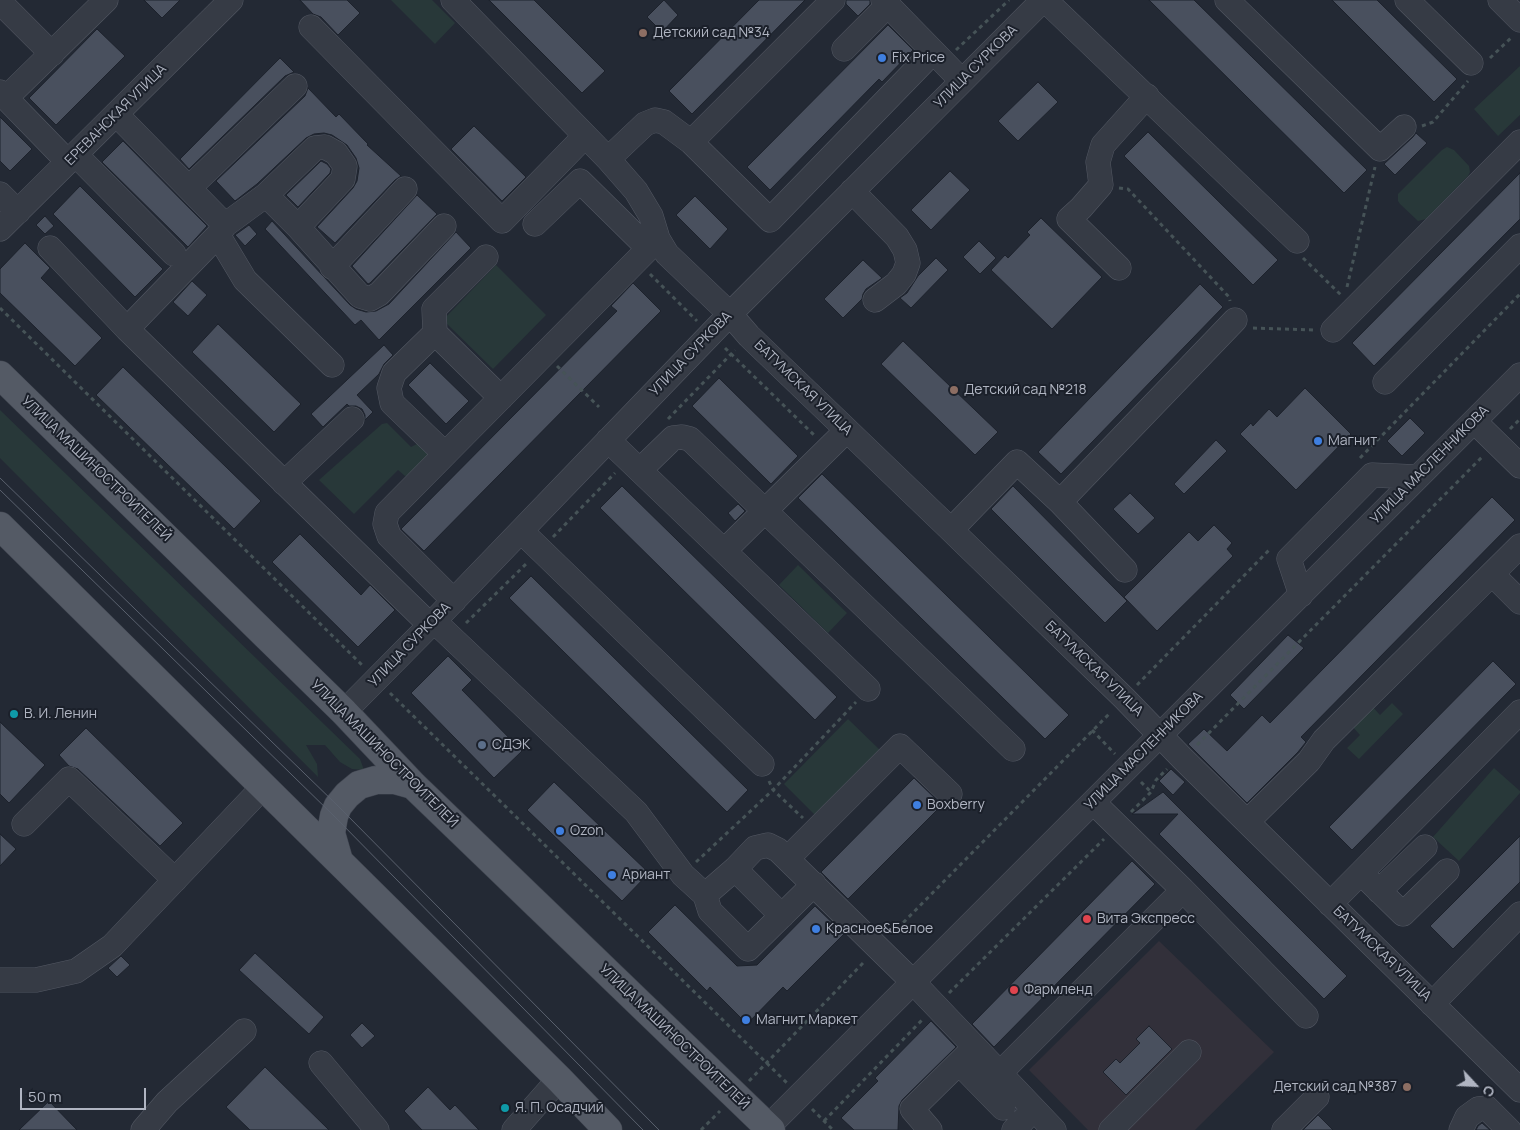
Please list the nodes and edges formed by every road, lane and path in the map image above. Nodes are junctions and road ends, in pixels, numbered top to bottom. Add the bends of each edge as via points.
1 (106, 0) edge
2 (230, 0) edge
3 (453, 0) edge
4 (833, 0) edge
5 (1009, 0) edge
6 (1044, 0) edge
7 (1228, 0) edge
8 (1407, 0) edge
9 (1500, 0) edge
10 (0, 2) edge
11 (886, 3) edge
12 (311, 27) dead end
13 (1516, 28) edge
14 (844, 49) dead end
15 (52, 54) junction
16 (938, 57) junction
17 (1476, 68) junction
18 (962, 81) junction
19 (295, 86) dead end
20 (3, 95) edge
21 (1147, 96) junction
22 (116, 114) junction
23 (1404, 127) joint
24 (585, 136) junction
25 (691, 142) junction
26 (1520, 142) edge
27 (1380, 149) junction
28 (72, 158) junction
29 (608, 159) junction
30 (1101, 185) junction
31 (189, 188) junction
32 (405, 189) dead end
33 (852, 192) junction
34 (0, 194) edge
35 (266, 195) junction
36 (18, 212) junction
37 (535, 224) dead end
38 (444, 226) dead end
39 (298, 227) junction
40 (0, 229) edge
41 (221, 230) junction
42 (1296, 241) joint
43 (1520, 246) edge
44 (50, 248) dead end
45 (647, 249) junction
46 (174, 254) dead end
47 (486, 257) dead end
48 (332, 267) junction
49 (1119, 268) dead end
50 (1520, 294) edge
51 (875, 300) dead end
52 (0, 308) edge
53 (730, 314) junction
54 (1231, 323) junction
55 (127, 329) junction
56 (1333, 330) joint
57 (435, 333) junction
58 (711, 334) junction
59 (544, 354) junction
60 (332, 365) dead end
61 (0, 375) edge
62 (1520, 375) edge
63 (1385, 382) dead end
64 (500, 398) junction
65 (599, 407) dead end
66 (352, 419) dead end
67 (1474, 421) junction
68 (847, 430) junction
69 (608, 440) junction
70 (828, 448) junction
71 (445, 454) junction
72 (1353, 464) dead end
73 (1520, 466) edge
74 (640, 470) junction
75 (1418, 477) junction
76 (284, 483) junction
77 (1060, 502) junction
78 (766, 510) junction
79 (0, 526) edge
80 (521, 530) junction
81 (951, 530) junction
82 (1277, 542) dead end
83 (1520, 546) edge
84 (724, 551) junction
85 (1125, 570) dead end
86 (1492, 574) junction
87 (1301, 595) junction
88 (454, 601) junction
89 (1520, 602) edge
90 (432, 623) junction
91 (377, 680) junction
92 (868, 689) joint
93 (1124, 698) junction
94 (344, 712) junction
95 (1520, 712) edge
96 (1160, 736) junction
97 (1013, 749) dead end
98 (762, 764) joint
99 (413, 785) junction
100 (264, 787) junction
101 (773, 790) junction
102 (950, 794) dead end
103 (1093, 802) junction
104 (1247, 822) junction
105 (24, 824) dead end
106 (816, 831) junction
107 (1425, 847) dead end
108 (788, 858) junction
109 (339, 861) junction
110 (735, 868) junction
111 (1447, 871) dead end
112 (1361, 873) junction
113 (683, 874) junction
114 (175, 880) junction
115 (814, 884) junction
116 (1182, 890) junction
117 (1379, 891) junction
118 (705, 895) junction
119 (1330, 904) junction
120 (1520, 914) edge
121 (782, 916) junction
122 (878, 948) junction
123 (0, 980) edge
124 (914, 983) junction
125 (1432, 1004) junction
126 (1306, 1016) dead end
127 (244, 1031) dead end
128 (975, 1047) junction
129 (1189, 1052) dead end
130 (321, 1063) dead end
131 (766, 1063) junction
132 (959, 1063) junction
133 (1000, 1073) junction
134 (559, 1079) junction
135 (1520, 1090) edge
136 (800, 1096) junction
137 (1317, 1097) dead end
138 (1003, 1108) dead end
139 (1034, 1109) junction
140 (769, 1129) edge
141 (143, 1130) edge
142 (377, 1130) edge
143 (514, 1130) edge
144 (608, 1130) edge
145 (833, 1130) edge
146 (930, 1130) edge
147 (1014, 1130) edge
148 (1054, 1130) edge
149 (1111, 1130) edge
150 (1284, 1130) edge
151 (1461, 1130) edge
152 (1510, 1130) edge

1 - 15 street
2 - 22 street, ЕРЕВАНСКАЯ УЛИЦА
3 - 24 street
4 - 25 street
5 - 16 path
6 - 18 street, УЛИЦА СУРКОВА
6 - 21 street
7 - 27 street
8 - 17 street
9 - 13 street
10 - 15 street
11 - 14 street
11 - 16 street
12 - 24 street via 502,220
13 - 17 path
15 - 20 street
16 - 18 street
16 - 25 street via 770,220
17 - 23 path via 1433,122 1416,128
18 - 33 street, УЛИЦА СУРКОВА
19 - 31 street
20 - 28 street
21 - 30 street via 1103,145 1098,162
21 - 42 street
22 - 28 street, ЕРЕВАНСКАЯ УЛИЦА
22 - 31 street
23 - 27 street
24 - 29 street
25 - 29 street via 664,122 654,120 644,124
26 - 56 street
27 - 42 path via 1344,298 1292,247
28 - 36 street, ЕРЕВАНСКАЯ УЛИЦА
28 - 46 street
29 - 45 street via 636,191 651,216
30 - 49 street via 1069,219
30 - 54 path via 1128,189 1229,297
31 - 41 street
32 - 48 street
33 - 51 street via 897,237 908,263 900,279
33 - 53 street, УЛИЦА СУРКОВА
34 - 36 street
35 - 39 street
35 - 39 street via 315,148 325,147 336,153 345,166 343,179
35 - 41 street
36 - 40 street, ЕРЕВАНСКАЯ УЛИЦА
37 - 45 street via 580,181
38 - 48 street via 379,294 370,299 360,296
39 - 48 street
41 - 55 street
41 - 60 street via 245,280
43 - 63 street
44 - 55 street
45 - 53 street, БАТУМСКАЯ УЛИЦА via 667,254
45 - 58 path
45 - 59 street
47 - 57 street via 434,309
50 - 72 path
52 - 91 path
53 - 58 street, УЛИЦА СУРКОВА
53 - 68 street, БАТУМСКАЯ УЛИЦА
54 - 56 path
54 - 77 street
55 - 76 street
57 - 64 street
57 - 71 street via 394,373 389,388 392,403
58 - 69 street, УЛИЦА СУРКОВА
58 - 70 path
59 - 64 street
59 - 65 path
61 - 94 main road, УЛИЦА МАШИНОСТРОИТЕЛЕЙ
62 - 67 street, УЛИЦА МАСЛЕННИКОВА
64 - 71 street
66 - 76 street
67 - 73 street
67 - 75 street, УЛИЦА МАСЛЕННИКОВА
68 - 70 street
68 - 81 street, БАТУМСКАЯ УЛИЦА
69 - 74 street
69 - 80 street, УЛИЦА СУРКОВА
70 - 78 street
71 - 88 street via 387,513 384,524 389,536
74 - 78 street via 673,438 690,439
74 - 84 street
75 - 87 street, УЛИЦА МАСЛЕННИКОВА
75 - 87 street via 1372,475 1288,559
76 - 90 street
77 - 81 street via 1017,462
77 - 85 street
78 - 84 street
78 - 97 street
79 - 100 main road
80 - 88 street, УЛИЦА СУРКОВА
80 - 98 street
81 - 93 street, БАТУМСКАЯ УЛИЦА
82 - 93 path
83 - 86 street
84 - 92 street
86 - 89 street
86 - 104 street via 1324,740 1309,761
87 - 96 street, УЛИЦА МАСЛЕННИКОВА
88 - 90 street, УЛИЦА СУРКОВА
90 - 91 street, УЛИЦА СУРКОВА
90 - 113 street via 636,812
91 - 94 street, УЛИЦА СУРКОВА
91 - 131 path
92 - 101 path
93 - 96 street, БАТУМСКАЯ УЛИЦА
93 - 122 path
94 - 99 main road, УЛИЦА МАШИНОСТРОИТЕЛЕЙ
95 - 112 street
96 - 103 street, УЛИЦА МАСЛЕННИКОВА
96 - 104 street, БАТУМСКАЯ УЛИЦА
98 - 101 path
99 - 109 main road via 376,780 359,785 347,795 338,806 331,833
99 - 140 main road, УЛИЦА МАШИНОСТРОИТЕЛЕЙ
100 - 109 main road
100 - 114 street
101 - 106 path
101 - 113 path
102 - 106 street via 900,746
103 - 116 street
103 - 124 street, УЛИЦА МАСЛЕННИКОВА
104 - 119 street, БАТУМСКАЯ УЛИЦА
105 - 114 street via 69,779
106 - 108 street
107 - 117 street
108 - 110 street via 768,845 755,848
108 - 115 street
109 - 134 main road
110 - 118 street
110 - 121 street
111 - 117 street via 1403,914
112 - 117 street
112 - 119 street
113 - 118 street
114 - 123 street via 112,946 76,971 36,980
115 - 121 street
115 - 122 street
116 - 126 street
116 - 133 street
118 - 121 street via 710,911 748,949
119 - 125 street, БАТУМСКАЯ УЛИЦА
120 - 125 street
122 - 124 street
122 - 131 path
124 - 128 street
124 - 136 street, УЛИЦА МАСЛЕННИКОВА
125 - 135 street, БАТУМСКАЯ УЛИЦА
127 - 141 street via 167,1102
128 - 132 street
128 - 133 street
129 - 149 street
130 - 142 street
131 - 136 path
132 - 138 street
132 - 146 street via 912,1109
133 - 139 street
134 - 143 street
134 - 144 main road
136 - 140 street, УЛИЦА МАСЛЕННИКОВА
136 - 145 path
137 - 150 street
139 - 147 street
139 - 148 street
151 - 152 street via 1467,1117 1478,1109 1487,1108

